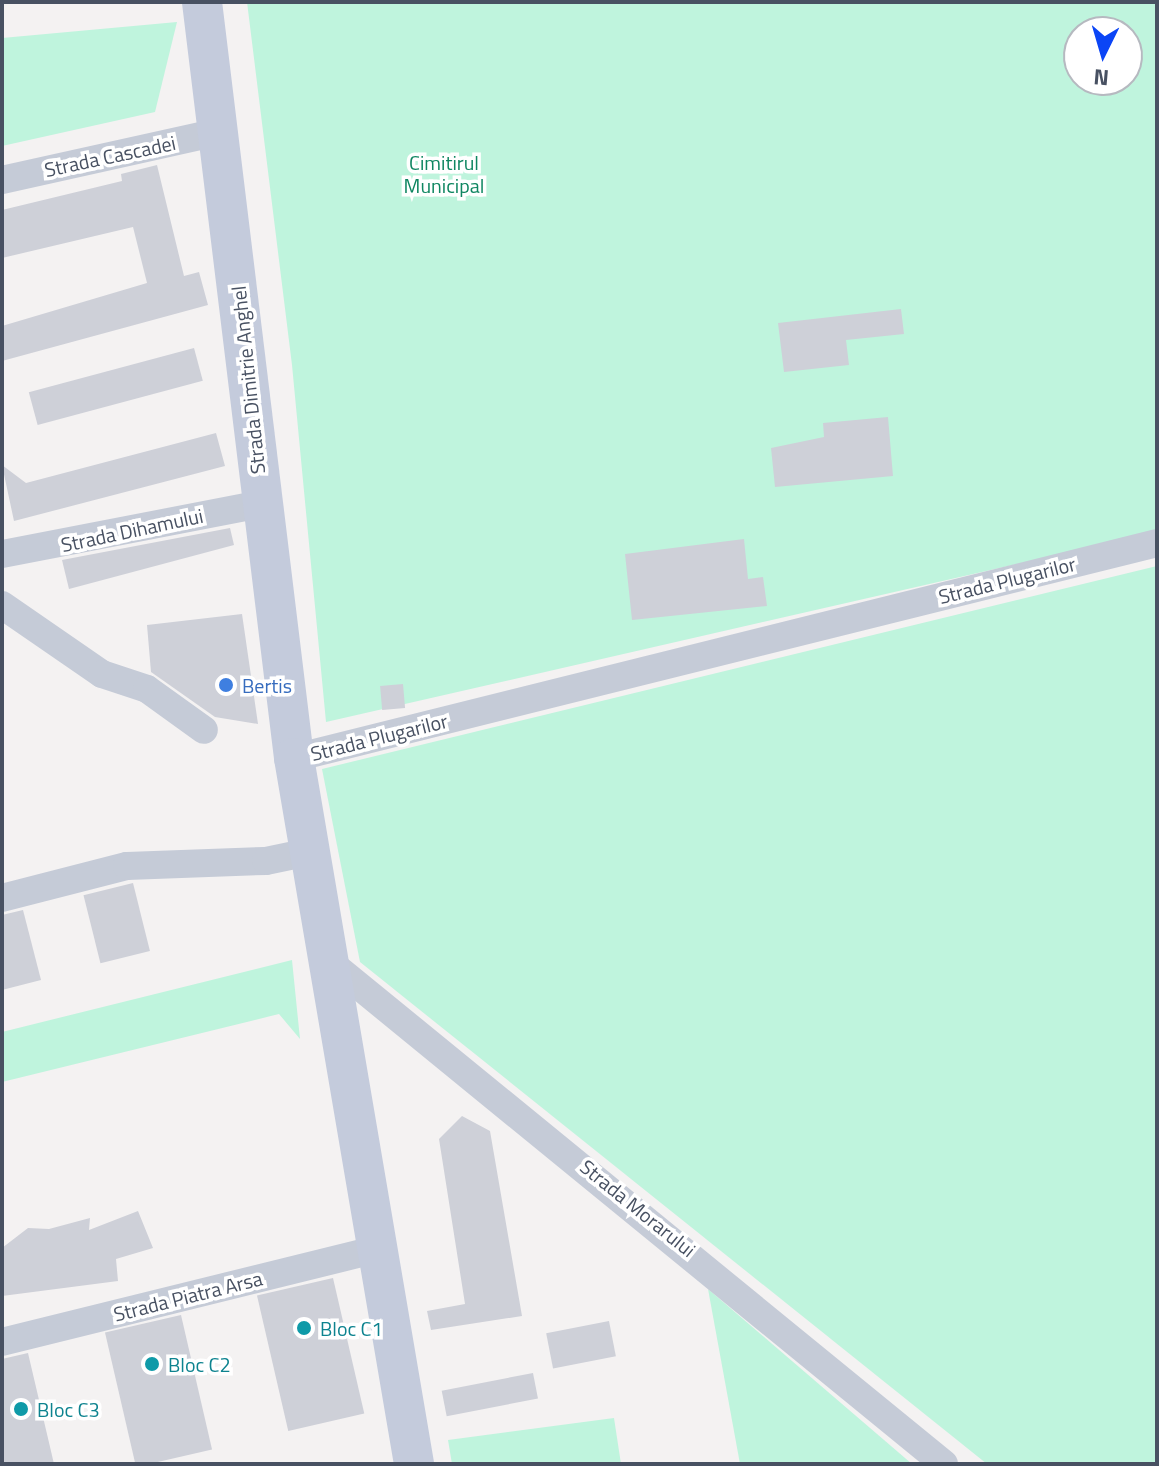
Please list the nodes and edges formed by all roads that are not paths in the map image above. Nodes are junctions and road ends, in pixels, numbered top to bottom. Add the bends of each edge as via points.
1 (202, 2) edge
2 (219, 132) junction
3 (2, 180) edge
4 (262, 504) junction
5 (1157, 543) edge
6 (2, 554) edge
7 (2, 605) edge
8 (204, 730) dead end
9 (294, 758) junction
10 (309, 852) junction
11 (2, 898) edge
12 (326, 959) junction
13 (375, 1250) junction
14 (2, 1342) edge
15 (414, 1464) edge
16 (944, 1464) edge

1 - 2 street, Strada Dimitrie Anghel
2 - 3 street, Strada Cascadei
2 - 4 street, Strada Dimitrie Anghel
4 - 6 street, Strada Dihamului
4 - 9 street, Strada Dimitrie Anghel
5 - 9 street, Strada Plugarilor
7 - 8 street via 102,674 147,689
9 - 10 street, Strada Plugarilor
10 - 11 street via 266,861 127,866
10 - 12 street, Strada Plugarilor
12 - 13 street, Strada Plugarilor
12 - 16 street, Strada Morarului
13 - 14 street, Strada Piatra Arsa
13 - 15 street, Strada Plugarilor

